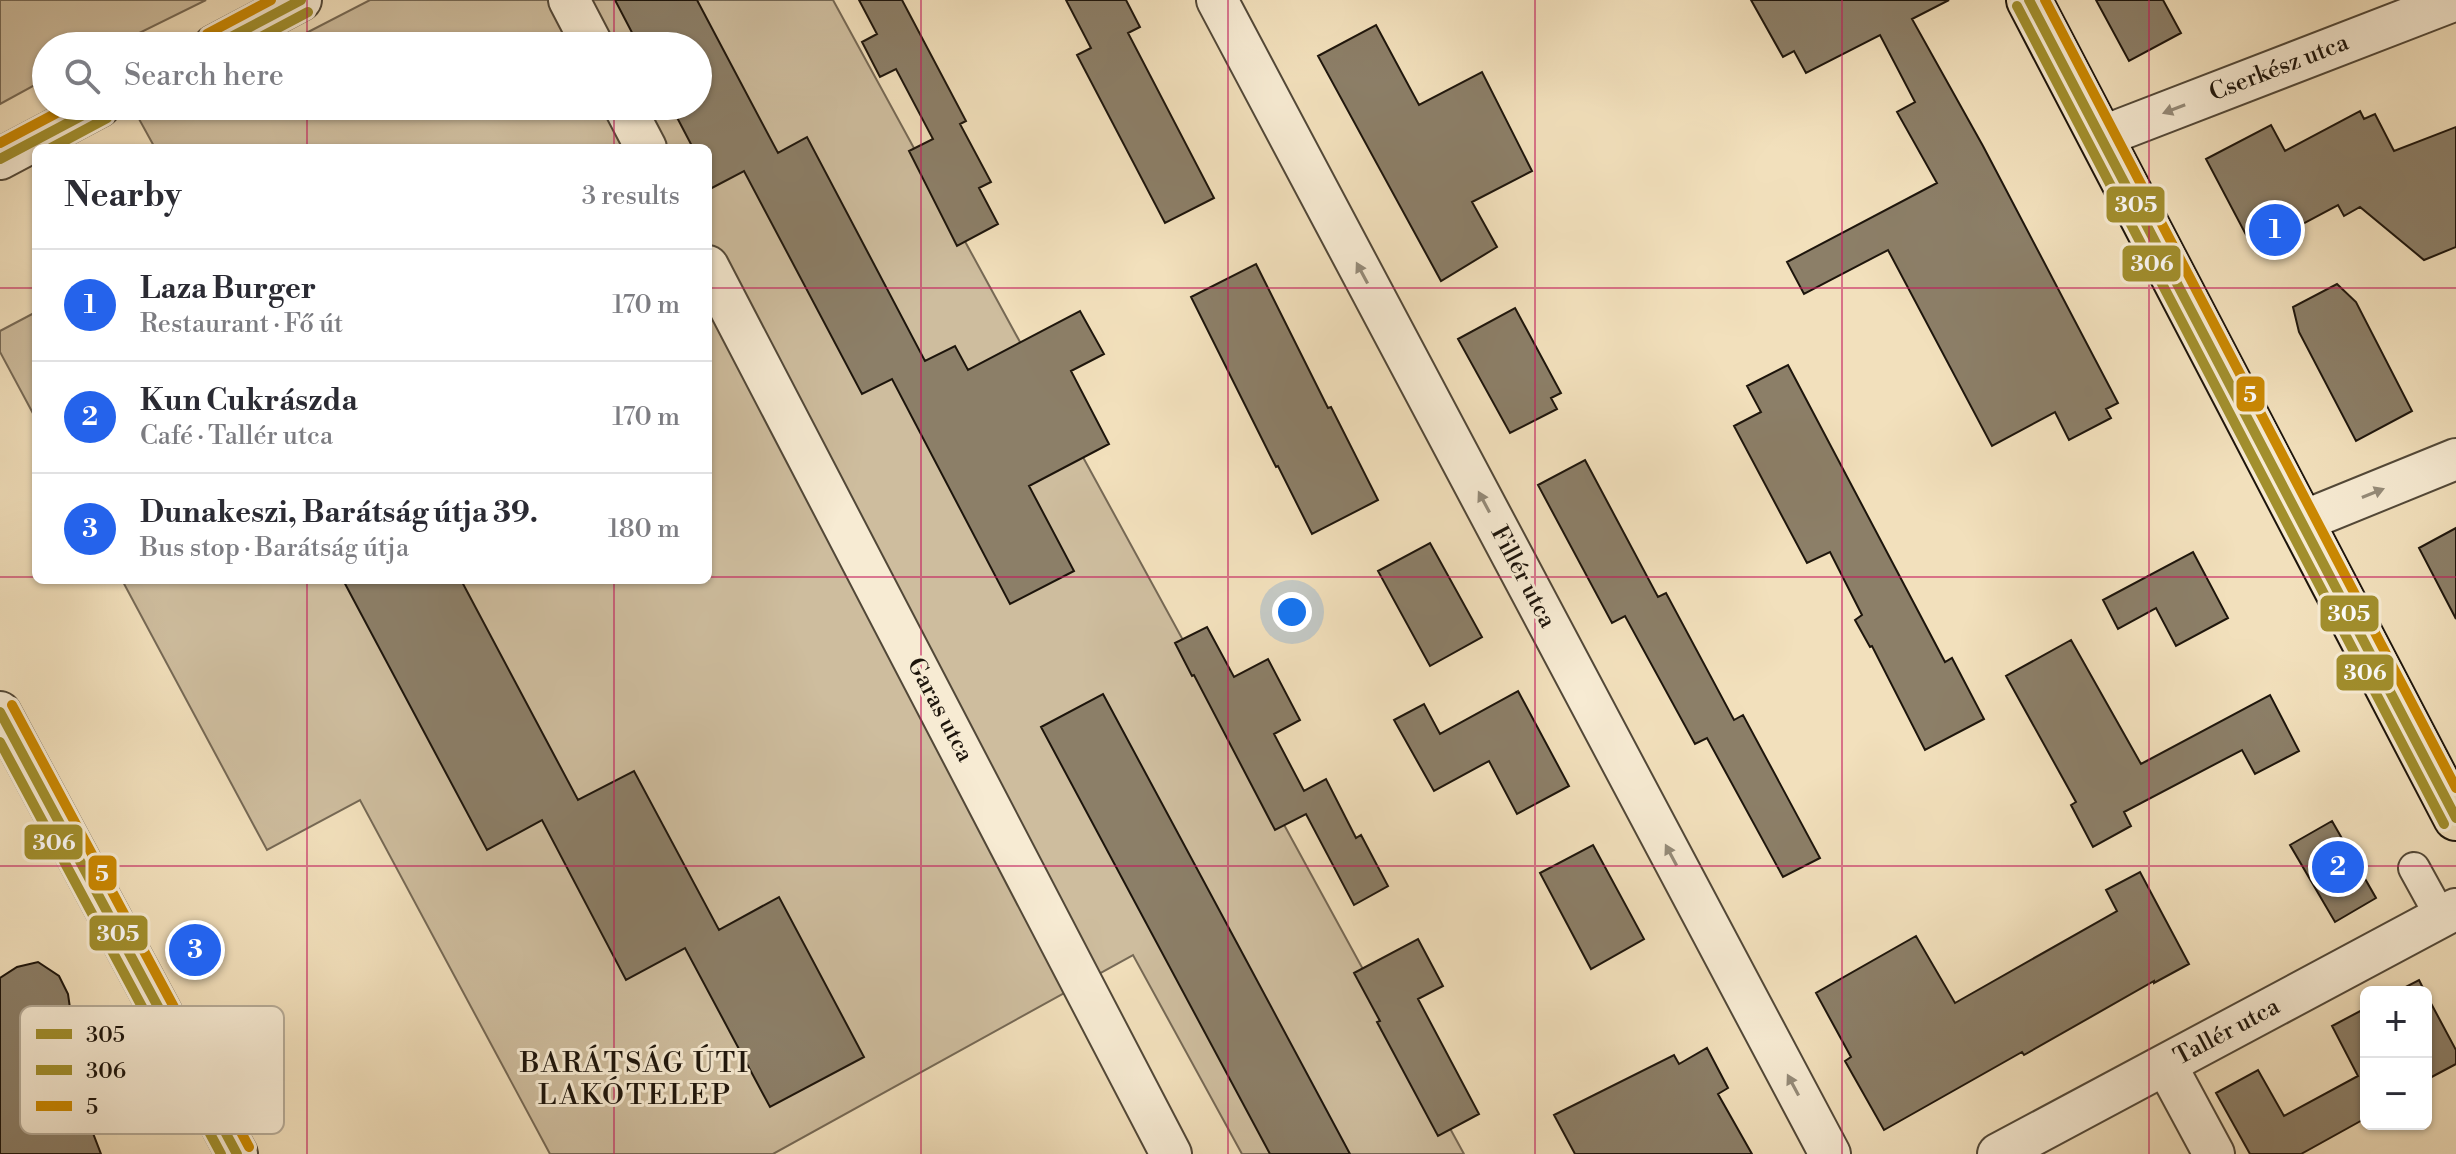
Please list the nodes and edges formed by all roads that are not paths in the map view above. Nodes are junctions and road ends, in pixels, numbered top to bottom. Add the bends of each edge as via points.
1 (301, 0) edge
2 (569, 0) edge
3 (1217, 0) edge
4 (2029, 0) edge
5 (2456, 0) edge
6 (240, 32) edge
7 (586, 32) edge
8 (74, 120) edge
9 (631, 120) edge
10 (2101, 137) junction
11 (644, 144) edge
12 (0, 159) edge
13 (712, 274) edge
14 (2456, 459) edge
15 (2301, 522) junction
16 (0, 712) edge
17 (2456, 818) edge
18 (2414, 868) dead end
19 (2448, 913) edge
20 (158, 1006) edge
21 (2166, 1065) junction
22 (226, 1134) edge
23 (237, 1154) edge
24 (1171, 1154) edge
25 (1830, 1154) edge
26 (1998, 1154) edge
27 (2214, 1154) edge

1 - 6 street
2 - 7 street
25 -> 3 street, Fillér utca
4 - 10 main road
5 -> 10 street, Cserkész utca
8 - 12 street
9 - 11 street
10 - 15 main road
13 - 24 street, Garas utca
15 -> 14 street
15 - 17 main road
16 - 20 street
18 - 19 street
19 - 21 street, Tallér utca
21 - 26 street, Tallér utca
21 - 27 street
22 - 23 street

